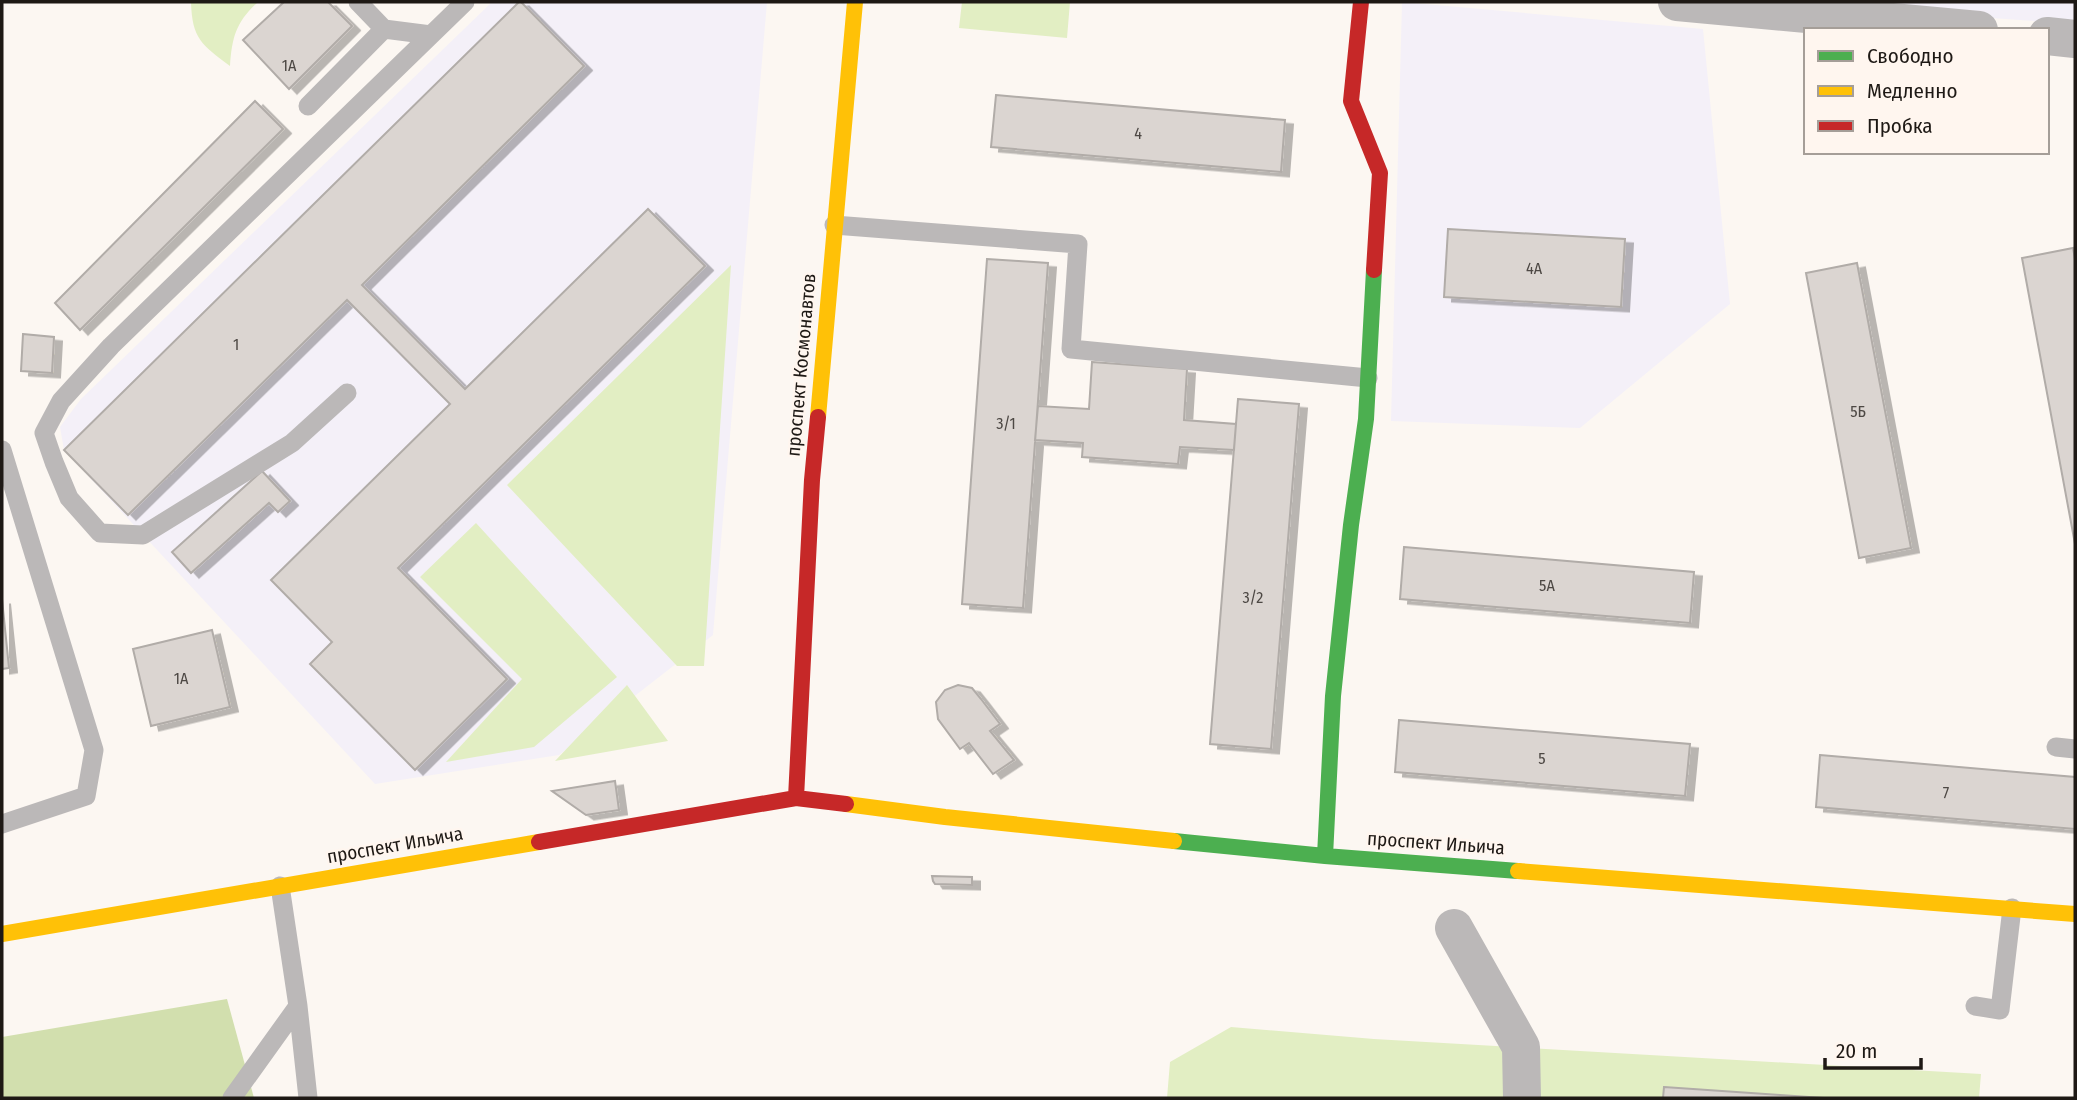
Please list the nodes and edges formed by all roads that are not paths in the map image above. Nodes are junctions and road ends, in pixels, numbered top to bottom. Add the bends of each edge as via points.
1 (358, 2) edge
2 (465, 2) edge
3 (855, 2) edge
4 (1361, 2) edge
5 (1677, 2) edge
6 (1957, 28) edge
7 (384, 29) junction
8 (431, 35) junction
9 (2049, 36) edge
10 (2075, 39) edge
11 (308, 106) dead end
12 (834, 225) junction
13 (1368, 378) junction
14 (346, 393) dead end
15 (2, 450) edge
16 (796, 798) junction
17 (2, 824) edge
18 (1325, 856) junction
19 (280, 886) junction
20 (2012, 908) junction
21 (2075, 914) edge
22 (5, 928) edge
23 (1454, 928) dead end
24 (298, 1006) junction
25 (1975, 1006) dead end
26 (232, 1098) edge
27 (308, 1098) edge
28 (1522, 1098) edge

1 - 7 lane
2 - 8 lane
3 - 12 main road, проспект Космонавтов
4 - 13 main road via 1351,101 1380,173
5 - 6 street
7 - 8 lane
7 - 11 lane
8 - 14 lane via 111,346 61,401 44,433 69,498 100,533 144,535 292,443
9 - 10 street
12 - 13 lane via 1078,244 1071,349
12 - 16 main road, проспект Космонавтов via 812,480
13 - 18 main road via 1334,696
15 - 17 lane via 94,750 86,796
16 - 18 main road, проспект Ильича
16 - 19 main road, проспект Ильича
18 - 20 main road, проспект Ильича
19 - 22 main road, проспект Ильича
19 - 24 lane
20 - 21 main road, проспект Ильича
20 - 25 lane via 2000,1010
23 - 28 street via 1521,1047
24 - 26 lane
24 - 27 lane

